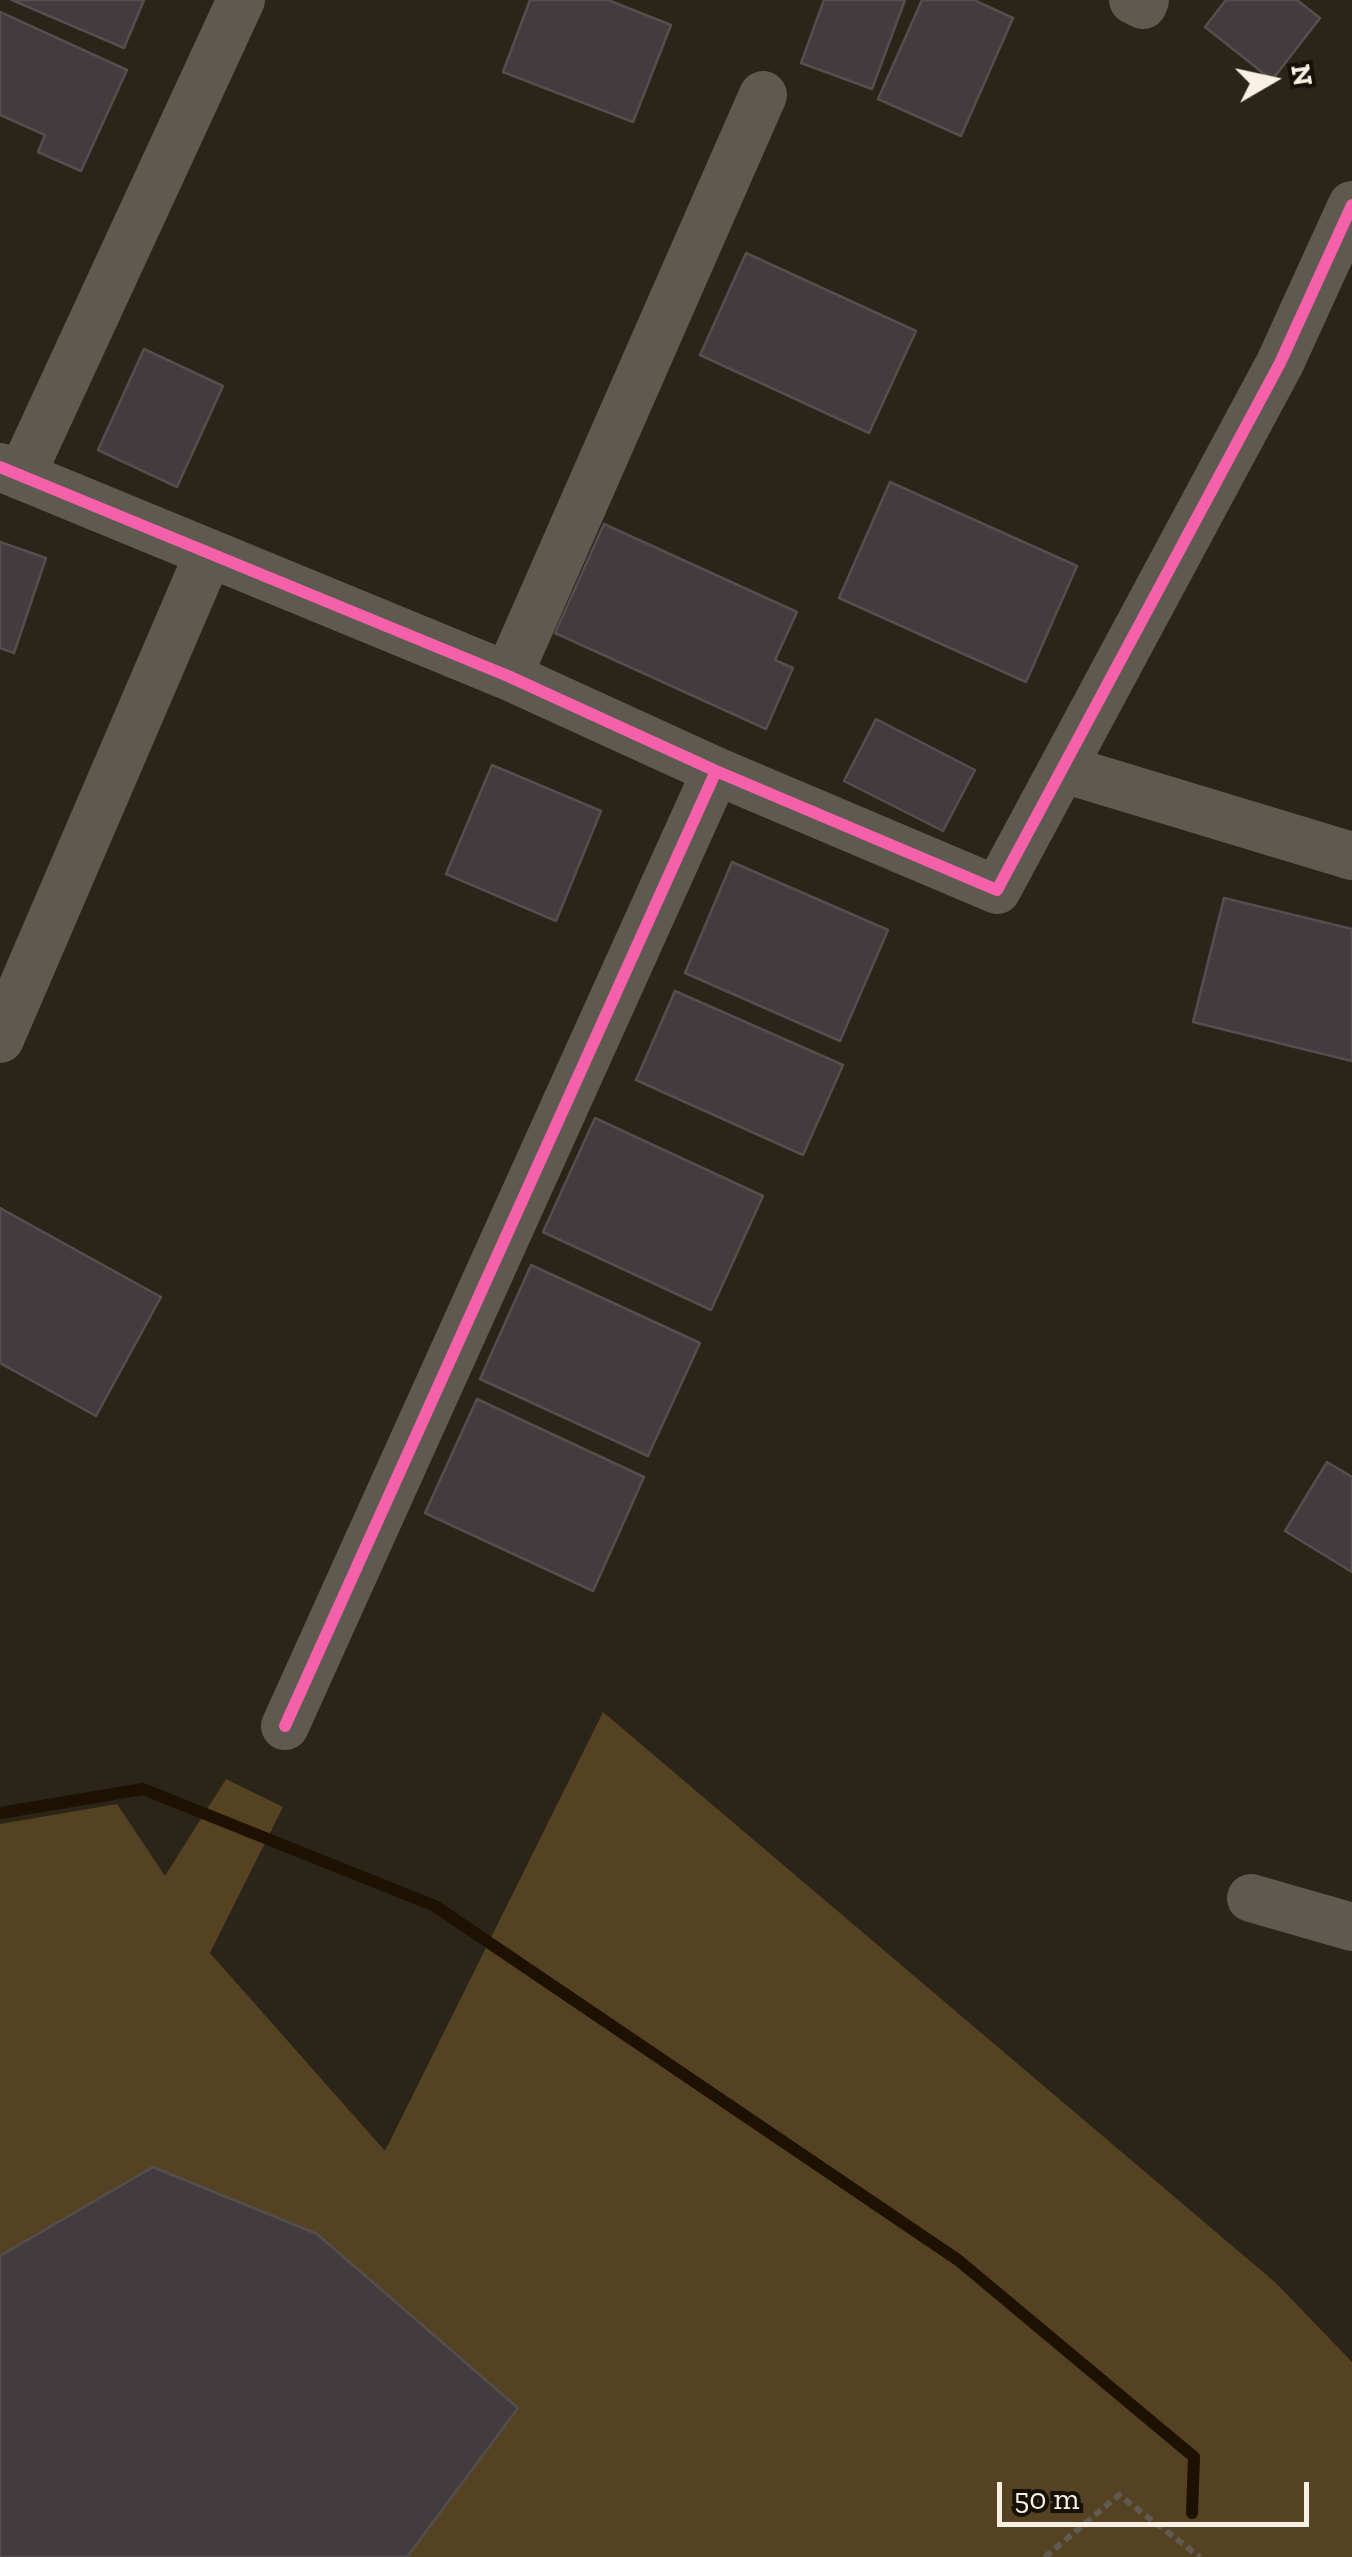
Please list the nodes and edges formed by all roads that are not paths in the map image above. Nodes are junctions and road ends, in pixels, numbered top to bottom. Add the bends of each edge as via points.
1 (241, 0) edge
2 (1133, 0) edge
3 (1146, 0) edge
4 (763, 95) dead end
5 (1350, 216) edge
6 (10, 471) edge
7 (209, 554) junction
8 (508, 676) junction
9 (1064, 769) junction
10 (716, 771) junction
11 (1352, 856) edge
12 (0, 1039) edge
13 (285, 1726) dead end
14 (1251, 1898) dead end
15 (1352, 1927) edge

1 - 6 street
2 - 3 street
4 - 8 street
5 - 9 street via 1280,363
6 - 7 street
7 - 8 street
7 - 12 street
8 - 10 street
9 - 10 street via 997,890
9 - 11 street
10 - 13 street
14 - 15 street

